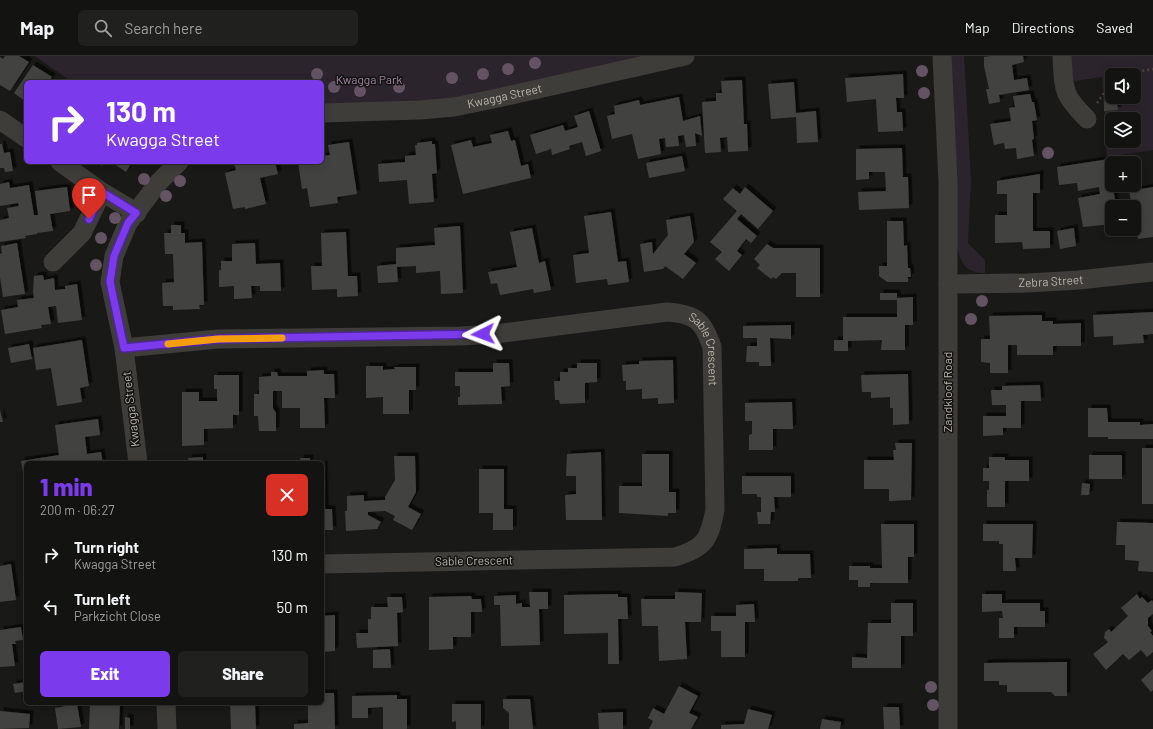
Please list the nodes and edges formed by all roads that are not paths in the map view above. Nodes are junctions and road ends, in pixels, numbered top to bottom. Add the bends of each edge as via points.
1 (685, 56) edge
2 (942, 56) edge
3 (1062, 56) edge
4 (324, 113) edge
5 (1087, 119) road end
6 (0, 120) edge
7 (24, 137) edge
8 (63, 164) edge
9 (177, 164) edge
10 (102, 192) junction
11 (136, 213) junction
12 (53, 262) dead end
13 (1153, 272) edge
14 (948, 284) junction
15 (124, 348) junction
16 (138, 461) edge
17 (324, 564) edge
18 (166, 705) edge
19 (167, 729) edge
20 (948, 729) edge

1 - 4 street, Kwagga Street via 454,107 413,111
2 - 14 street, Zandkloof Road via 948,182
3 - 5 street via 1067,96
6 - 7 street
8 - 10 street
9 - 11 street, Kwagga Street via 159,182
10 - 11 street
10 - 12 street via 82,232
11 - 15 street, Kwagga Street via 128,223 114,256 110,282
13 - 14 street, Zebra Street via 1036,283
14 - 20 street, Zandkloof Road
15 - 16 street, Kwagga Street
15 - 17 street, Sable Crescent via 218,339 495,334 667,312 692,316 707,333 712,347 715,510 705,542 693,552 675,557
18 - 19 street

